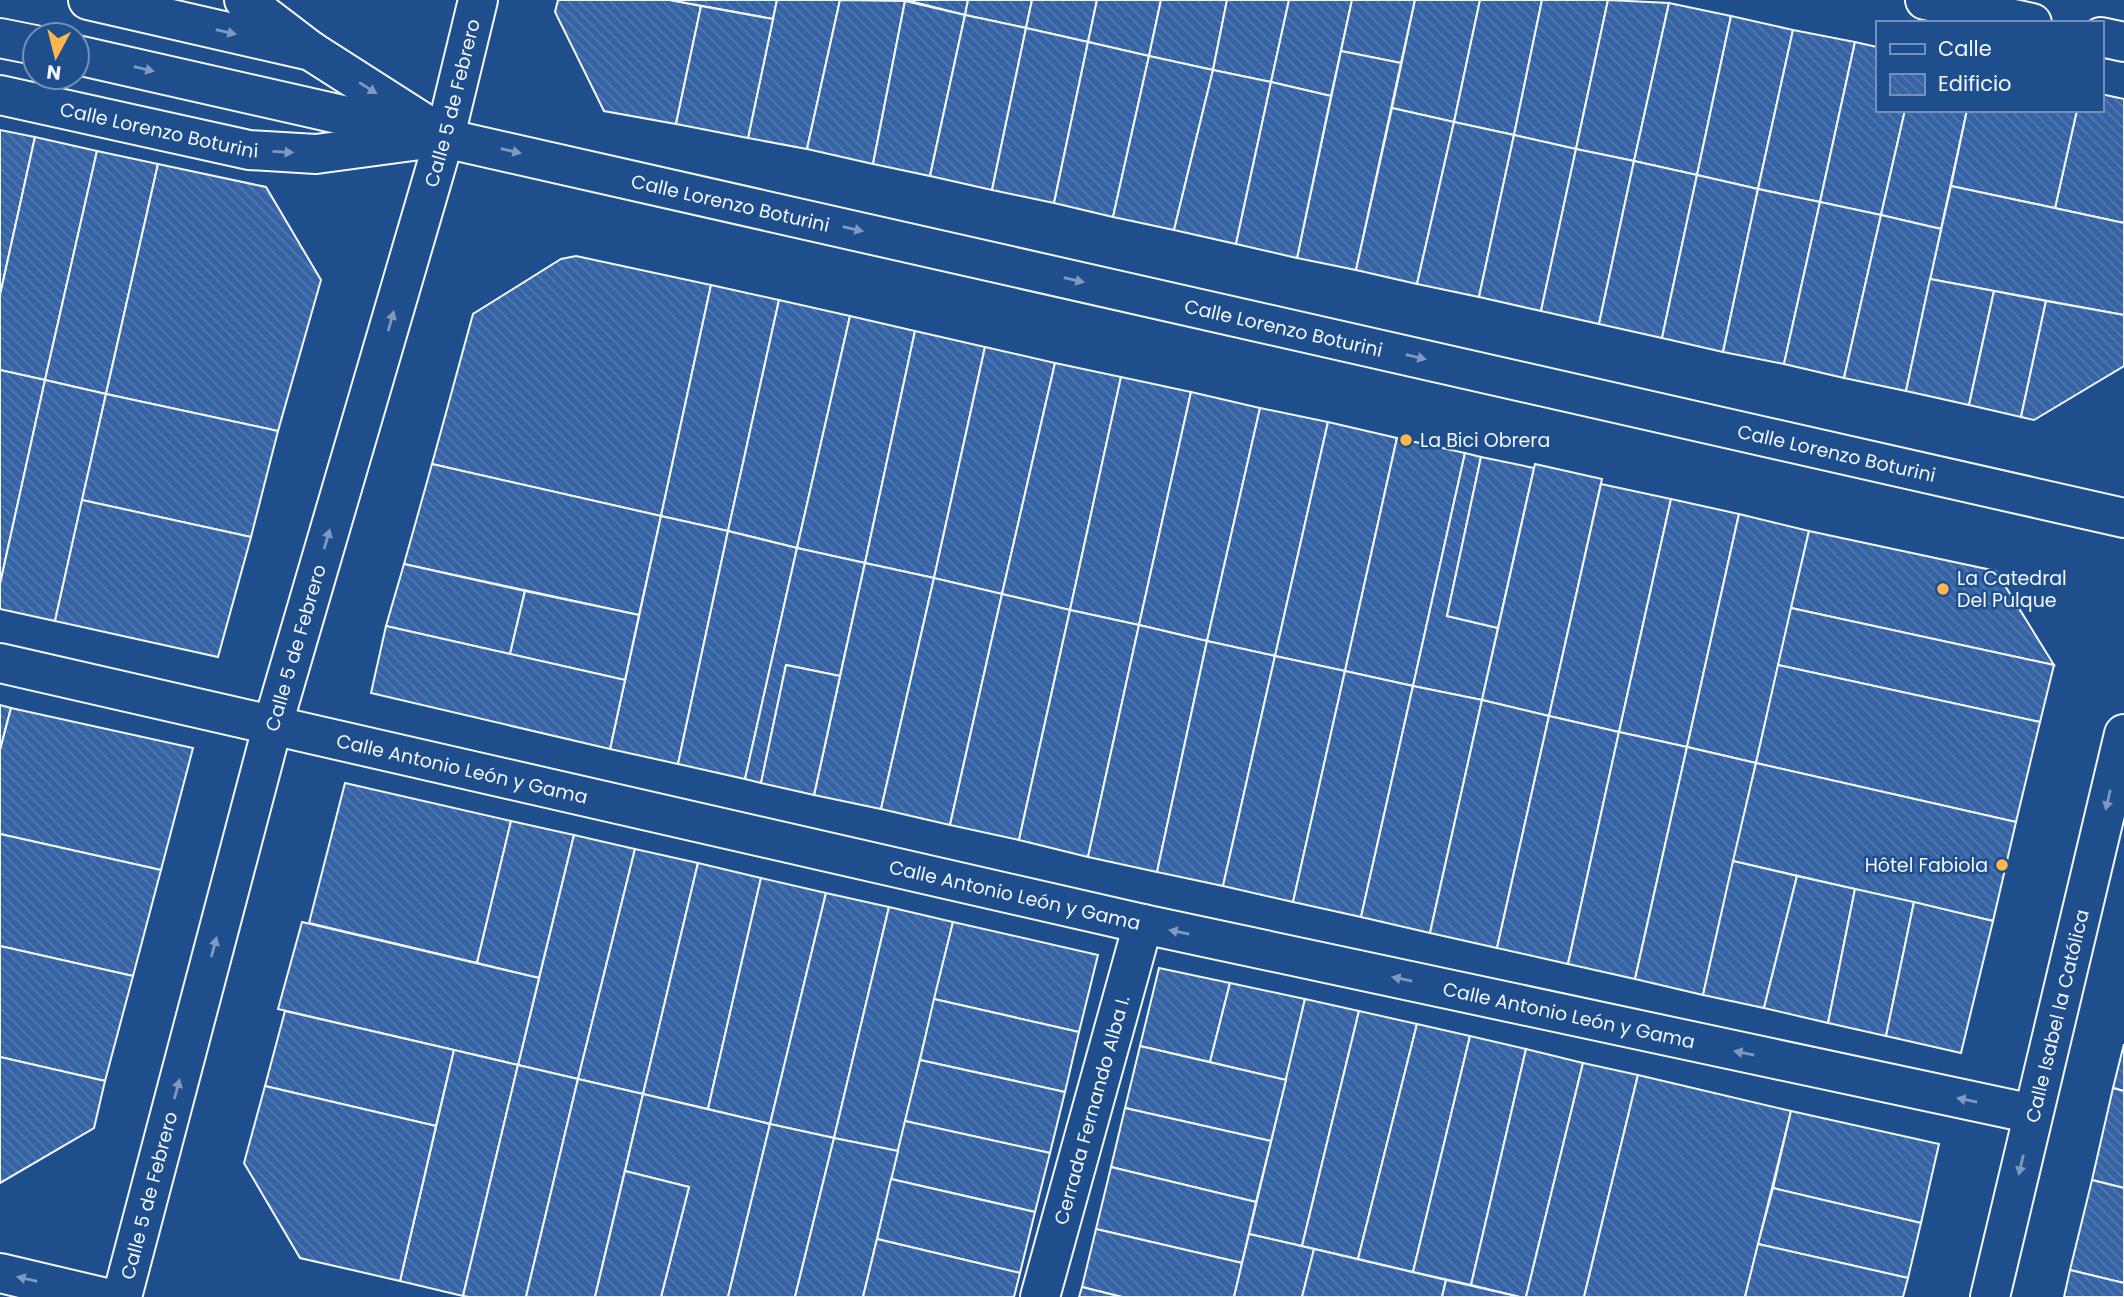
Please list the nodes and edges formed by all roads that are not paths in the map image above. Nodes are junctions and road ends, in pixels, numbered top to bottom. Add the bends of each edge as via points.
1 (88, 0) edge
2 (244, 0) edge
3 (478, 0) edge
4 (1925, 0) edge
5 (2023, 21) edge
6 (2103, 37) edge
7 (0, 38) edge
8 (21, 42) edge
9 (2124, 42) edge
10 (311, 51) junction
11 (91, 58) edge
12 (0, 95) edge
13 (445, 136) junction
14 (2124, 518) edge
15 (0, 663) edge
16 (273, 724) junction
17 (2124, 734) edge
18 (1143, 924) junction
19 (2033, 1114) junction
20 (0, 1273) edge
21 (102, 1297) edge
22 (122, 1297) edge
23 (1040, 1297) edge
24 (1990, 1297) edge

1 -> 10 street, Calle Lorenzo Boturini
2 - 10 street, Calle Lorenzo Boturini
3 - 13 street, Calle 5 de Febrero
4 - 5 street
6 - 9 street
7 - 8 street
10 -> 13 street, Calle Lorenzo Boturini
11 -> 13 street, Calle Lorenzo Boturini
12 -> 13 street, Calle Lorenzo Boturini via 249,150 316,153
13 -> 14 street, Calle Lorenzo Boturini
16 -> 13 street, Calle 5 de Febrero
15 - 16 street, Calle Antonio León y Gama
16 - 18 street, Calle Antonio León y Gama
22 -> 16 street, Calle 5 de Febrero
17 -> 19 street, Calle Isabel la Católica
19 -> 18 street, Calle Antonio León y Gama
18 - 23 street, Cerrada Fernando Alba I.
19 -> 24 street, Calle Isabel la Católica
21 -> 20 street

